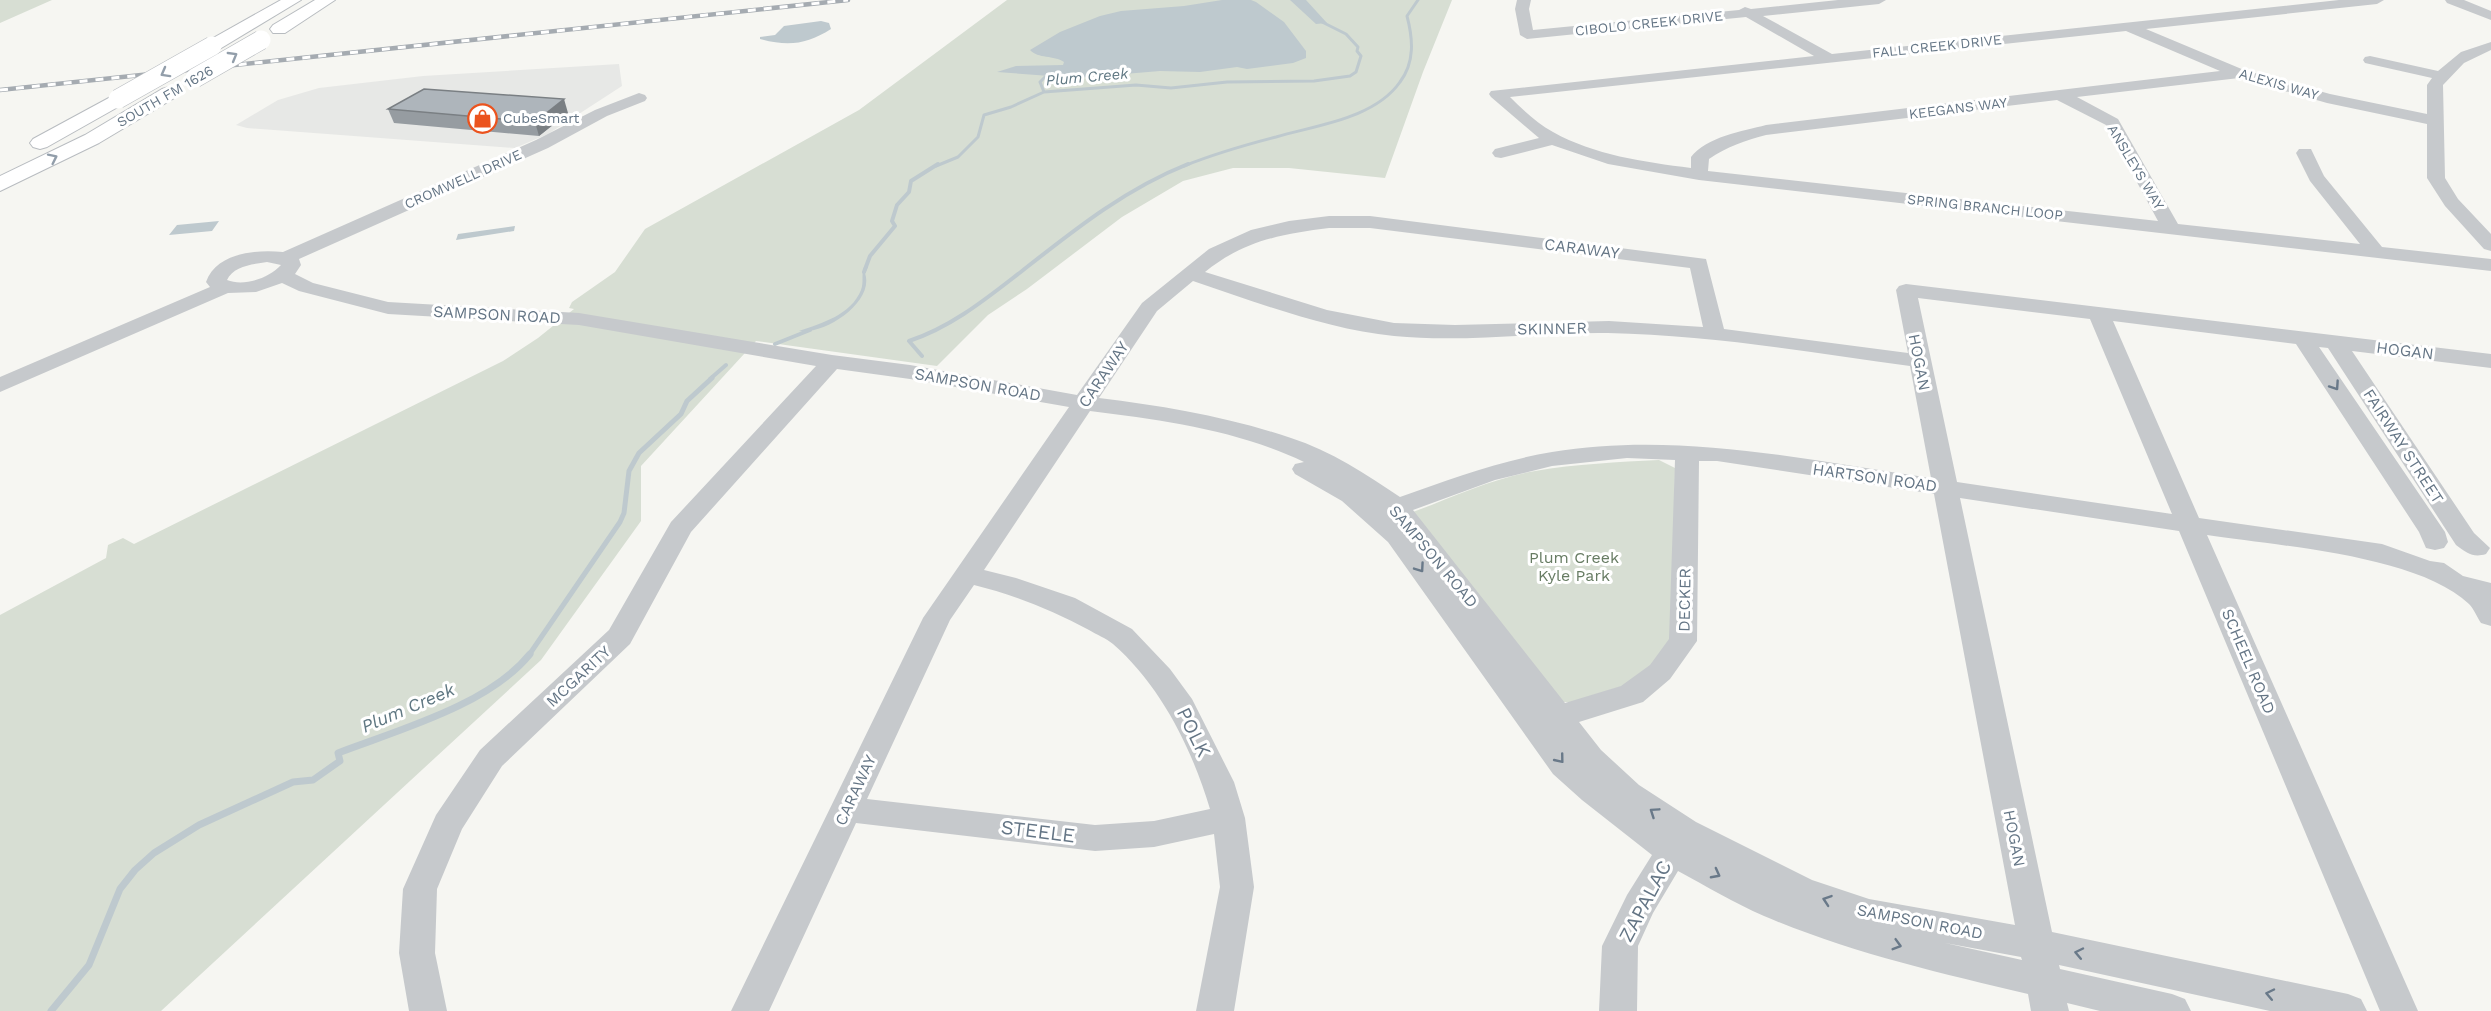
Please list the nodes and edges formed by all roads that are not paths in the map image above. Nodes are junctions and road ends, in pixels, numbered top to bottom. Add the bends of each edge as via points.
1 (293, 0) edge
2 (327, 0) edge
3 (1524, 0) edge
4 (1727, 0) edge
5 (1870, 0) edge
6 (1879, 0) edge
7 (2248, 0) edge
8 (2377, 0) edge
9 (2452, 0) edge
10 (2278, 10) junction
11 (1748, 13) junction
12 (2491, 16) edge
13 (2128, 27) junction
14 (2491, 46) edge
15 (1829, 58) junction
16 (2370, 60) dead end
17 (2239, 73) junction
18 (2441, 76) junction
19 (1497, 94) joint
20 (2062, 96) junction
21 (639, 98) dead end
22 (2437, 121) junction
23 (1554, 139) junction
24 (21, 152) dead end
25 (1501, 153) dead end
26 (2305, 153) dead end
27 (1699, 175) junction
28 (0, 184) edge
29 (2171, 228) junction
30 (2491, 244) edge
31 (2377, 253) junction
32 (2491, 265) edge
33 (277, 272) junction
34 (1190, 274) junction
35 (221, 285) junction
36 (2098, 312) junction
37 (1715, 334) junction
38 (2302, 337) junction
39 (2335, 342) junction
40 (1920, 361) junction
41 (2491, 361) edge
42 (827, 367) junction
43 (0, 375) edge
44 (0, 385) edge
45 (1079, 409) junction
46 (1687, 453) junction
47 (1945, 488) junction
48 (1386, 511) junction
49 (2189, 523) junction
50 (2430, 544) junction
51 (2484, 551) edge
52 (2382, 553) junction
53 (966, 574) junction
54 (2455, 581) junction
55 (2491, 592) edge
56 (2491, 616) edge
57 (1547, 721) junction
58 (846, 809) junction
59 (1228, 818) junction
60 (1678, 841) junction
61 (2036, 944) junction
62 (2044, 982) junction
63 (428, 1011) edge
64 (750, 1011) edge
65 (1215, 1011) edge
66 (1618, 1011) edge
67 (2050, 1011) edge
68 (2172, 1011) edge
69 (2348, 1011) edge
70 (2399, 1011) edge

1 -> 24 main road, SOUTH FM 1626, bridge
28 -> 2 main road, SOUTH FM 1626, bridge via 92,139
3 - 11 street, CIBOLO CREEK DRIVE via 1527,35
4 - 11 street
5 - 6 street, CIBOLO CREEK DRIVE
5 - 11 street, CIBOLO CREEK DRIVE
7 - 10 street
8 - 10 street, FALL CREEK DRIVE
9 - 12 street
10 - 13 street, FALL CREEK DRIVE
11 - 15 street
13 - 15 street, FALL CREEK DRIVE
13 - 17 street, ALEXIS WAY
14 - 18 street via 2456,62
15 - 19 street, FALL CREEK DRIVE
16 - 18 street
17 - 20 street, KEEGANS WAY
17 - 22 street, ALEXIS WAY via 2327,98
18 - 22 street via 2435,86
19 - 23 street, SPRING BRANCH LOOP
20 - 27 street, KEEGANS WAY via 1766,130 1716,146 1700,157
20 - 29 street, ANSLEYS WAY via 2112,122
21 - 33 street, CROMWELL DRIVE via 601,112
22 - 30 street via 2436,178 2451,202
23 - 25 street
23 - 27 street, SPRING BRANCH LOOP via 1635,165
26 - 31 street via 2316,177
27 - 29 street, SPRING BRANCH LOOP
29 - 31 street, SPRING BRANCH LOOP
31 - 32 street, SPRING BRANCH LOOP
33 - 35 street via 243,288
33 - 35 street via 267,256 244,260 219,273
33 - 42 street, SAMPSON ROAD via 321,307 568,329
34 - 37 street, SKINNER via 1306,311 1418,332 1605,327
34 - 37 street, CARAWAY via 1216,253 1258,234 1329,222 1394,224 1699,262
34 - 45 street, CARAWAY via 1149,307
35 - 43 street
35 - 44 street
36 - 38 street, HOGAN
36 - 40 street, HOGAN via 1906,290
36 - 49 street, SCHEEL ROAD
37 - 40 street, SKINNER
38 - 39 street, HOGAN
38 -> 50 street, FAIRWAY STREET via 2432,532
39 - 41 street, HOGAN
39 - 51 street, FAIRWAY STREET via 2465,539
40 - 47 street, HOGAN
42 - 45 street, SAMPSON ROAD via 910,372
42 - 63 street, MCGARITY via 680,528 620,637 491,758 448,824 420,889 417,953
45 - 48 street, SAMPSON ROAD via 1174,414 1284,443 1348,473
45 - 53 street, CARAWAY
46 - 47 street, HARTSON ROAD via 1717,454
46 - 48 street, HARTSON ROAD via 1627,451 1552,459 1487,474
46 - 57 street, DECKER via 1683,641 1660,672 1632,694
47 - 49 street, HARTSON ROAD
47 - 61 street, HOGAN
48 - 57 street, SAMPSON ROAD via 1430,547
49 - 52 street, HARTSON ROAD
49 - 70 street, SCHEEL ROAD
50 - 51 street, HARTSON ROAD via 2449,541
50 - 52 street, HARTSON ROAD
50 - 54 street, FAIRWAY STREET via 2423,549 2424,557 2432,567
52 - 54 street, HARTSON ROAD
53 - 58 street, CARAWAY via 937,618
53 - 59 street, POLK via 1065,605 1122,636 1177,699 1218,782
54 - 55 street, HARTSON ROAD
54 - 56 street via 2481,599
57 - 60 street, SAMPSON ROAD
58 - 59 street, STEELE via 1095,838 1154,834
58 - 64 street, CARAWAY
59 - 65 street, POLK via 1237,887
61 -> 60 street, SAMPSON ROAD via 1869,914 1802,891 1732,858
60 -> 62 street, SAMPSON ROAD via 1775,905 1937,957
60 - 66 street, ZAPALAC via 1639,905 1620,946
61 - 62 street, HOGAN
69 -> 61 street, SAMPSON ROAD
62 - 67 street, HOGAN
62 - 68 street, SAMPSON ROAD

